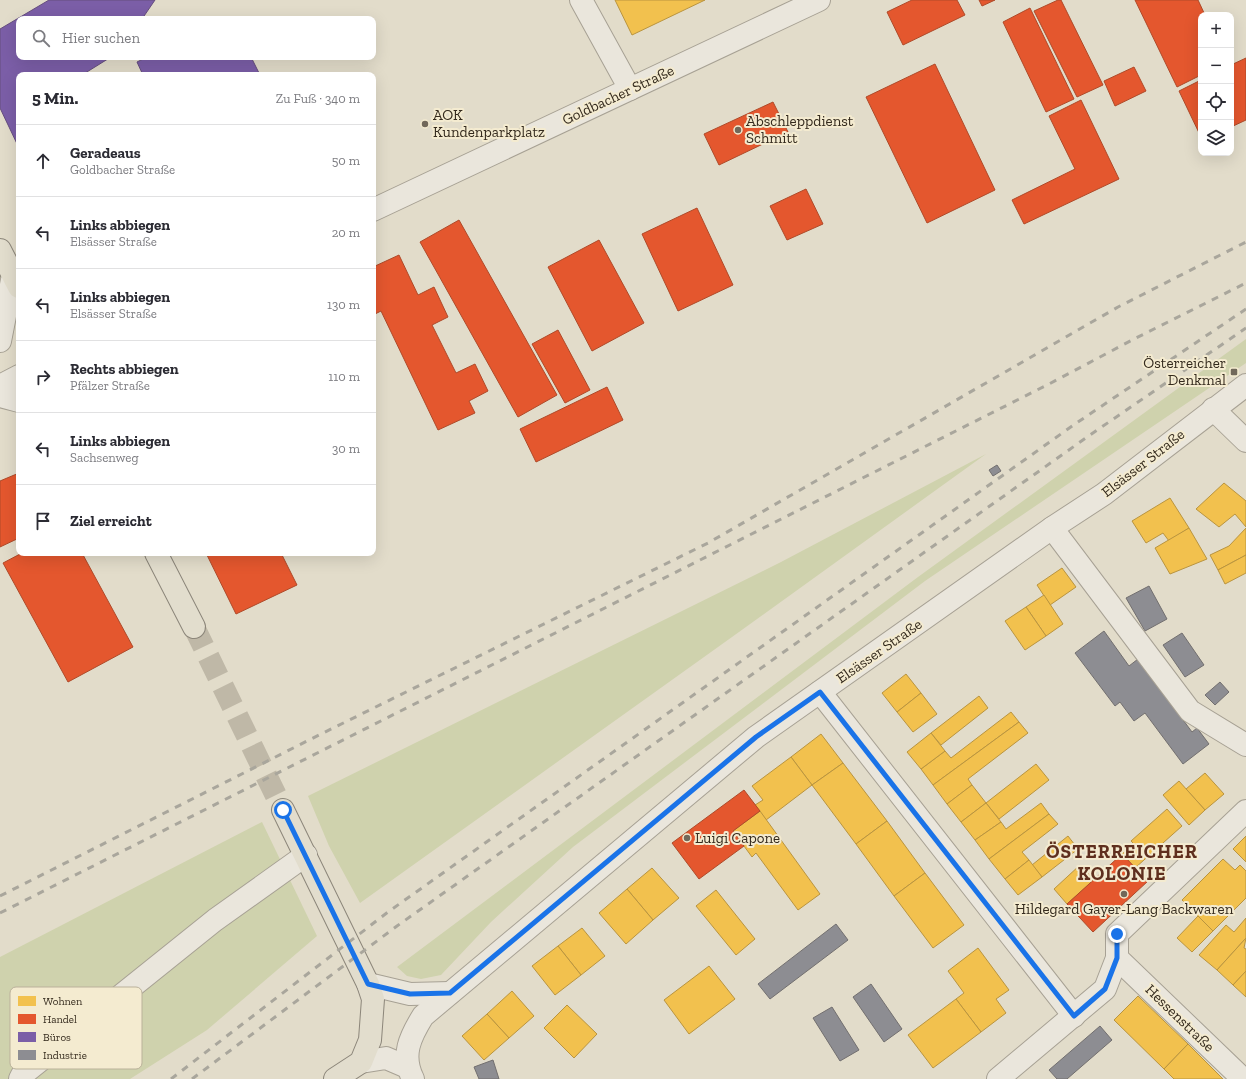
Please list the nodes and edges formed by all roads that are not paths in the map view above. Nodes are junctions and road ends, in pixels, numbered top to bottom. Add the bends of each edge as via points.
1 (581, 0) edge
2 (819, 0) edge
3 (630, 90) junction
4 (376, 209) edge
5 (0, 250) edge
6 (16, 278) edge
7 (16, 284) edge
8 (0, 341) edge
9 (16, 378) edge
10 (1246, 385) edge
11 (0, 386) edge
12 (0, 396) edge
13 (16, 400) edge
14 (1213, 409) junction
15 (1246, 441) edge
16 (1052, 528) junction
17 (158, 556) edge
18 (194, 626) tunnel mouth
19 (820, 692) junction
20 (1246, 745) edge
21 (283, 810) tunnel mouth
22 (1246, 811) edge
23 (306, 854) junction
24 (1117, 958) junction
25 (368, 984) junction
26 (132, 987) edge
27 (450, 993) junction
28 (1074, 1016) junction
29 (361, 1062) junction
30 (29, 1069) edge
31 (410, 1073) edge
32 (20, 1079) edge
33 (335, 1079) edge
34 (998, 1079) edge
35 (1243, 1079) edge

1 - 3 street
2 - 3 street, Goldbacher Straße
3 - 4 street, Goldbacher Straße
5 - 6 main road
7 - 8 street
9 - 11 street
10 - 14 street, Elsässer Straße
12 - 13 street
14 - 15 street
14 - 16 street, Elsässer Straße via 1104,494
16 - 19 street, Elsässer Straße
16 - 20 street via 1190,711
17 - 18 main road
19 - 27 street, Elsässer Straße via 756,737
19 - 28 street
21 - 23 main road
22 - 24 street via 1117,934
23 - 25 main road
23 - 26 street via 215,920
24 - 28 street via 1105,989
24 - 35 street, Hessenstraße
25 - 27 street via 410,994
25 - 29 main road via 374,999 374,1014 370,1040
27 - 31 street, Elsässer Straße via 423,1016 413,1031 408,1047
28 - 34 street
29 - 31 street, Elsässer Straße via 386,1058
29 - 33 main road
30 - 32 street

